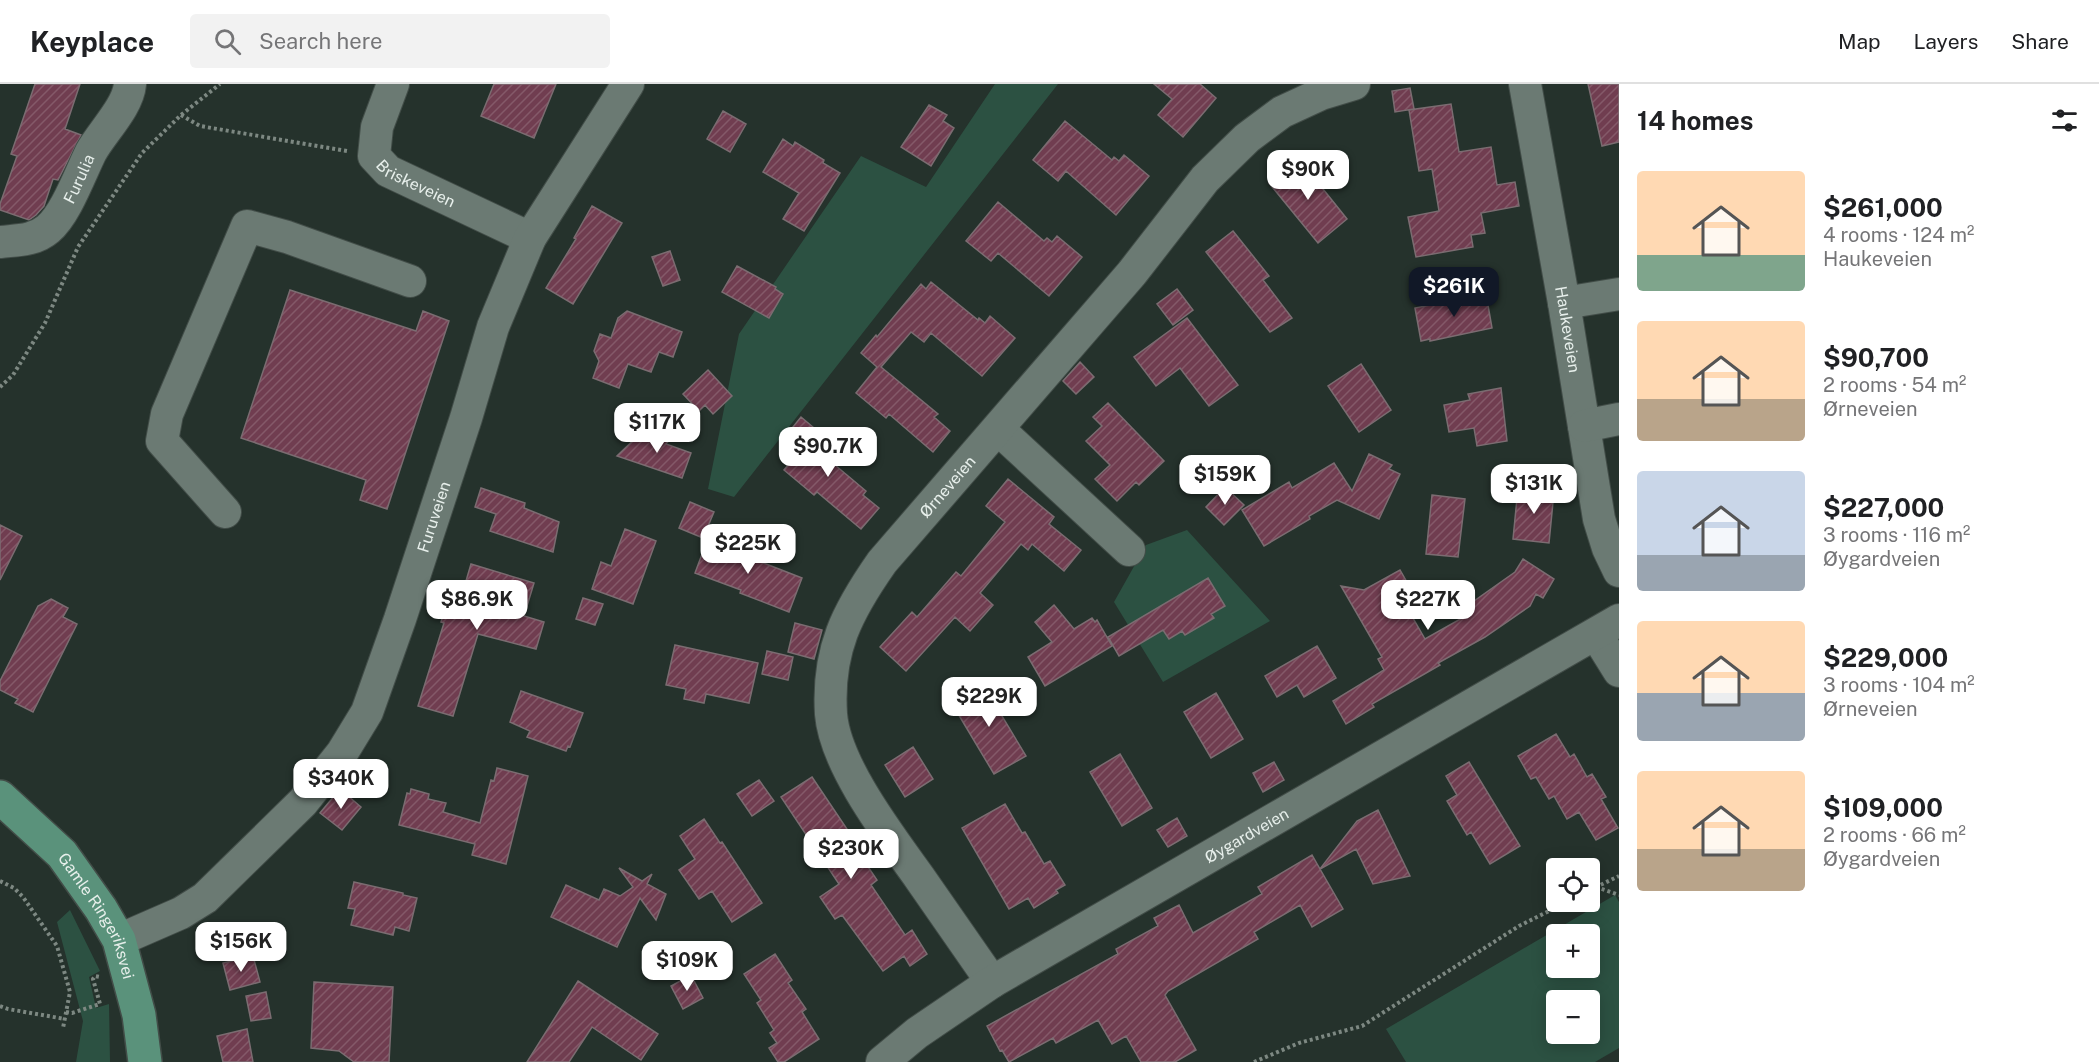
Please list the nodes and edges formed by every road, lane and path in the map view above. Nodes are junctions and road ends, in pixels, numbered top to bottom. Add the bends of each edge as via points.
1 (130, 84) edge
2 (220, 84) edge
3 (393, 84) edge
4 (628, 84) edge
5 (1354, 84) edge
6 (1525, 84) edge
7 (181, 115) junction
8 (374, 156) junction
9 (530, 238) junction
10 (0, 242) edge
11 (410, 281) dead end
12 (1619, 294) edge
13 (1564, 303) junction
14 (0, 387) edge
15 (1619, 419) edge
16 (1584, 426) junction
17 (998, 429) junction
18 (225, 512) dead end
19 (1129, 550) dead end
20 (1619, 571) edge
21 (1607, 627) edge
22 (1619, 671) edge
23 (0, 798) edge
24 (1619, 876) edge
25 (0, 881) edge
26 (1600, 885) edge
27 (1600, 888) edge
28 (1619, 895) edge
29 (1547, 912) edge
30 (119, 940) junction
31 (95, 976) dead end
32 (992, 982) junction
33 (0, 1006) edge
34 (66, 1012) junction
35 (65, 1019) junction
36 (63, 1028) dead end
37 (145, 1062) edge
38 (882, 1062) edge
39 (1254, 1062) edge

1 - 10 street, Furulia via 125,101 92,151 51,227 39,236
2 - 7 path
3 - 8 street, Briskeveien via 378,127
4 - 9 street, Furuveien
5 - 17 street, Ørneveien via 1282,112 1247,138 1205,179 1132,273
6 - 13 street, Haukeveien
7 - 8 path via 200,126
7 - 14 path via 142,153 78,247 45,323 13,375
8 - 9 street, Briskeveien via 388,171
9 - 30 street, Furuveien via 493,327 367,712 342,753 303,802 205,898
11 - 18 street via 247,226 167,414 162,441
12 - 13 street
13 - 16 street, Haukeveien
15 - 16 street
16 - 20 street, Haukeveien via 1599,519
17 - 19 street
17 - 32 street, Ørneveien via 882,562 857,597 833,663 831,714 838,746 860,789
21 - 22 street
21 - 32 street, Øygardveien
23 - 30 main road, Gamle Ringeriksvei via 62,854
24 - 26 path
25 - 34 path via 23,897 57,946 70,992
27 - 28 path
29 - 39 path via 1362,1026 1299,1043
30 - 37 main road, Gamle Ringeriksvei via 139,1015
31 - 34 path via 100,1004
32 - 38 street, Øygardveien
33 - 35 path
34 - 35 path
35 - 36 path

